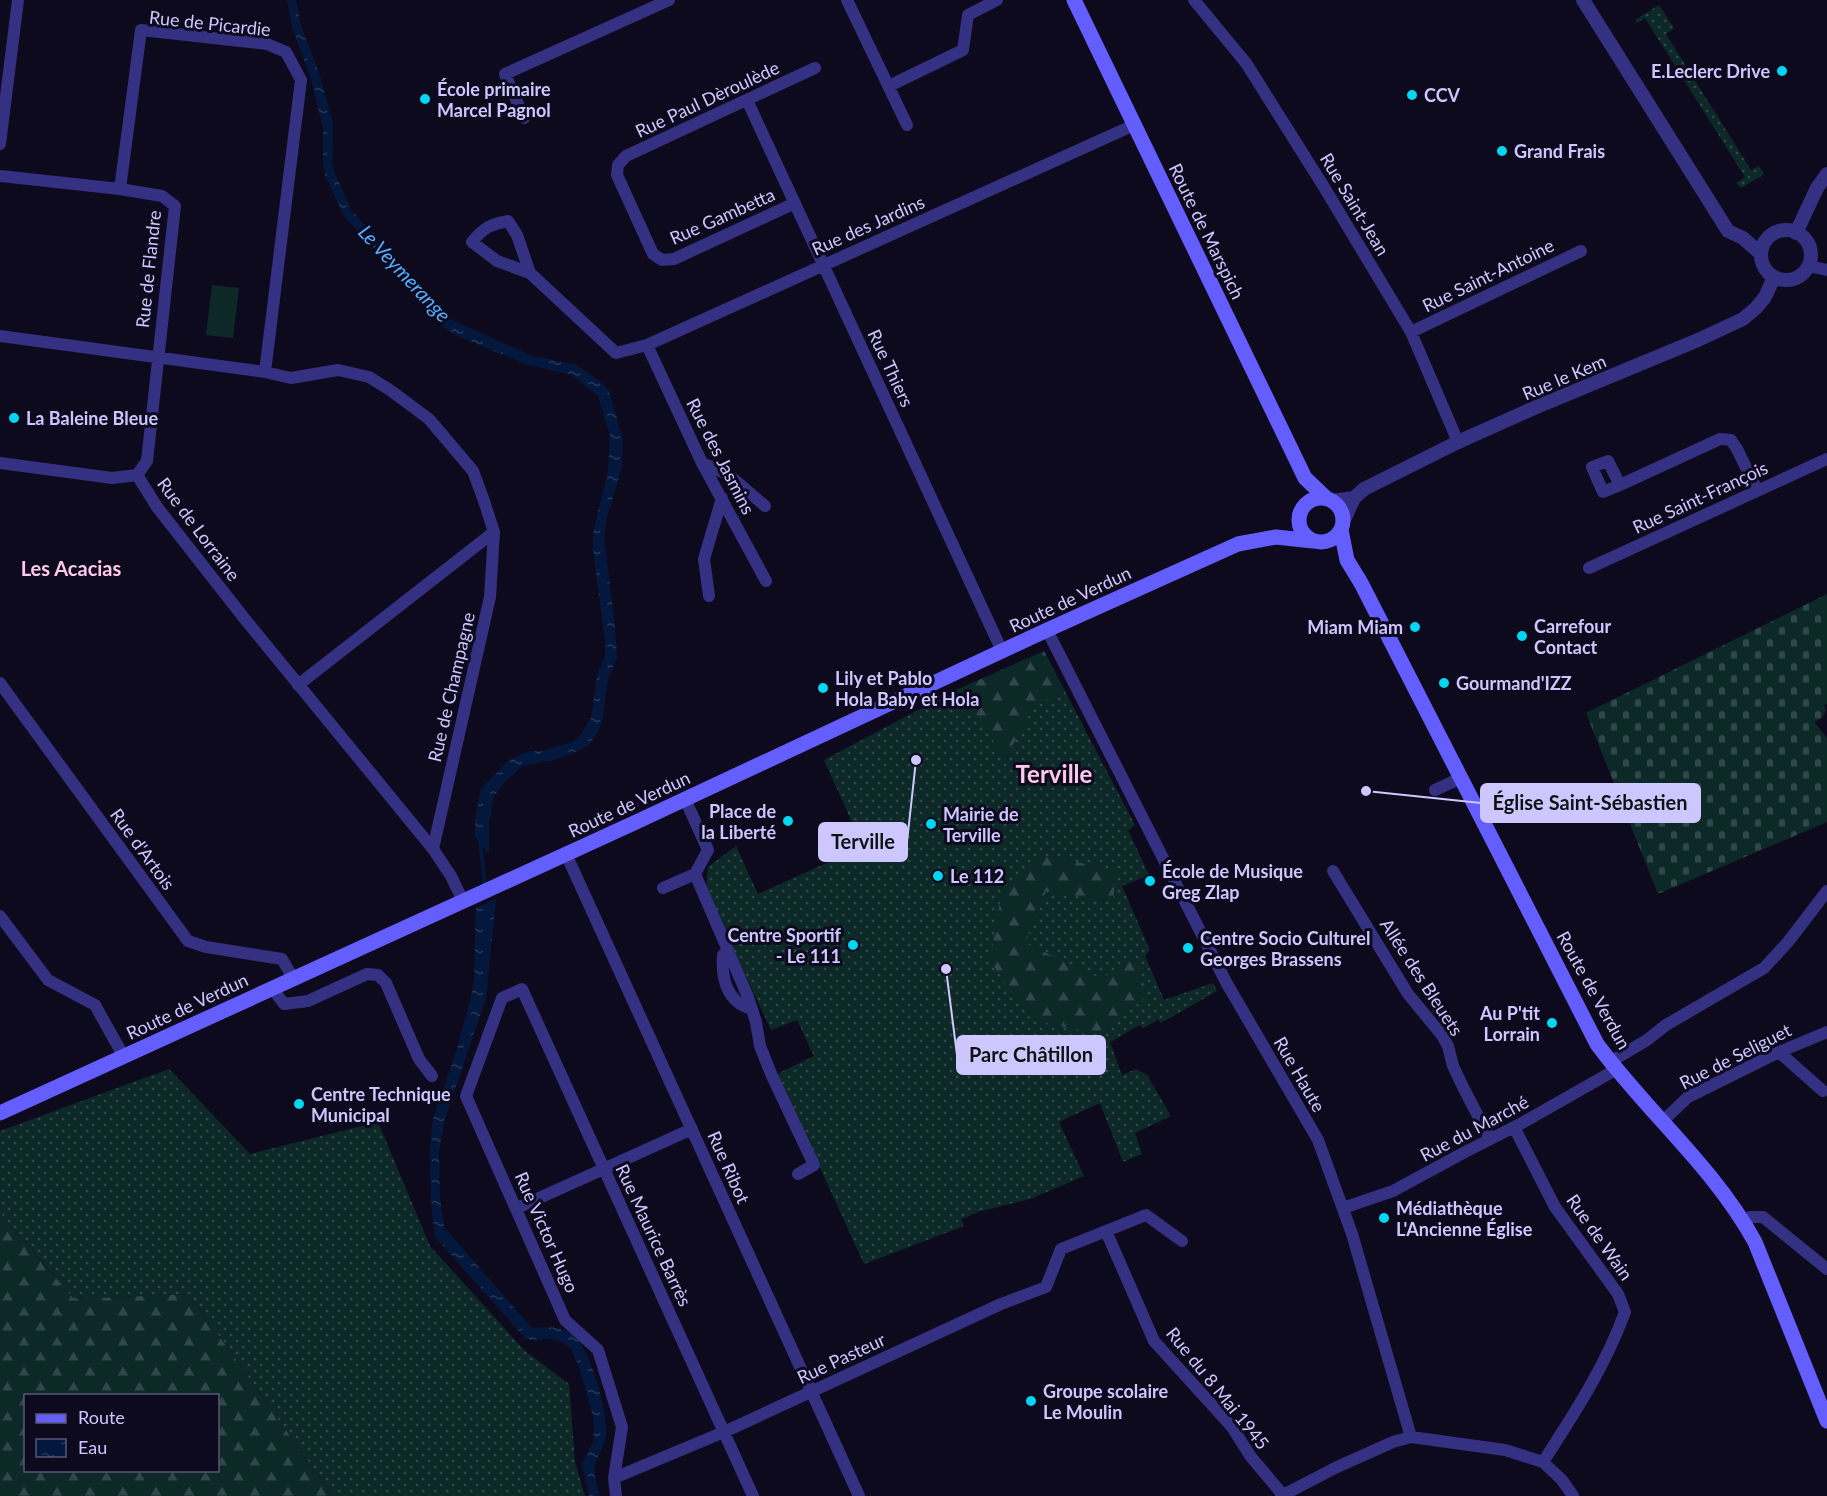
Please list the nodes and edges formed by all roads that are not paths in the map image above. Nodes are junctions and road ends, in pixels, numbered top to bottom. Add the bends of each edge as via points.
1 (18, 0) edge
2 (669, 0) edge
3 (847, 0) edge
4 (998, 0) edge
5 (1074, 0) edge
6 (1194, 0) edge
7 (1583, 0) edge
8 (977, 5) edge
9 (6, 49) edge
10 (814, 68) dead end
11 (889, 86) junction
12 (747, 100) junction
13 (524, 118) dead end
14 (907, 125) dead end
15 (1134, 125) junction
16 (0, 144) edge
17 (1827, 174) edge
18 (0, 176) edge
19 (120, 189) junction
20 (795, 203) junction
21 (1796, 233) junction
22 (1743, 238) junction
23 (1767, 239) junction
24 (1581, 251) dead end
25 (1761, 254) junction
26 (662, 260) joint
27 (824, 265) junction
28 (1808, 266) junction
29 (1827, 270) edge
30 (530, 273) junction
31 (1774, 278) junction
32 (1411, 332) junction
33 (0, 336) edge
34 (647, 345) junction
35 (157, 357) junction
36 (265, 372) junction
37 (1458, 442) junction
38 (1827, 459) edge
39 (0, 463) edge
40 (702, 463) junction
41 (137, 475) junction
42 (1305, 478) junction
43 (1620, 485) dead end
44 (1757, 490) junction
45 (722, 498) junction
46 (1354, 498) junction
47 (1329, 500) junction
48 (1306, 504) junction
49 (765, 506) dead end
50 (1299, 518) junction
51 (1342, 526) junction
52 (494, 532) junction
53 (1276, 537) junction
54 (1316, 541) junction
55 (1347, 560) junction
56 (1589, 568) dead end
57 (766, 581) dead end
58 (709, 596) dead end
59 (1047, 630) junction
60 (1002, 651) junction
61 (0, 683) edge
62 (298, 685) junction
63 (1461, 778) junction
64 (1435, 790) dead end
65 (686, 799) junction
66 (433, 849) junction
67 (566, 854) junction
68 (1333, 870) dead end
69 (694, 874) junction
70 (663, 888) dead end
71 (1827, 891) edge
72 (463, 901) junction
73 (0, 916) edge
74 (293, 978) junction
75 (272, 988) junction
76 (522, 989) joint
77 (1827, 1032) edge
78 (1779, 1052) junction
79 (124, 1057) junction
80 (1614, 1066) junction
81 (432, 1076) dead end
82 (1823, 1091) dead end
83 (0, 1113) edge
84 (1664, 1120) junction
85 (1514, 1127) junction
86 (692, 1129) junction
87 (1490, 1139) junction
88 (603, 1168) junction
89 (798, 1174) dead end
90 (517, 1208) junction
91 (1342, 1208) junction
92 (1743, 1220) junction
93 (1106, 1231) junction
94 (1182, 1241) dead end
95 (1827, 1269) edge
96 (811, 1392) junction
97 (1827, 1421) edge
98 (724, 1432) junction
99 (1411, 1437) junction
100 (1542, 1462) junction
101 (614, 1478) junction
102 (1282, 1495) edge
103 (616, 1496) edge
104 (753, 1496) edge
105 (859, 1496) edge
106 (1573, 1496) edge

1 - 9 street
2 - 13 street via 505,74
3 - 11 street
4 - 8 street
5 - 15 main road, Route de Marspich
6 - 32 street, Rue Saint-Jean via 1246,63
7 - 22 street via 1728,231
8 - 11 street via 968,15 963,50
9 - 16 street
10 - 12 street, Rue Paul Dèroulède
11 - 14 street
12 - 20 street, Rue Thiers
12 - 26 street, Rue Paul Dèroulède via 626,156 618,165 617,176 653,254
15 - 27 street, Rue des Jardins
15 - 42 main road, Route de Marspich
17 - 21 street
18 - 19 street, Rue de Flandre
19 - 35 street, Rue de Flandre via 162,196 175,206
19 - 36 street, Rue de Picardie via 141,30 267,44 286,52 301,80
20 - 26 street, Rue Gambetta via 674,259
20 - 27 street, Rue Thiers
21 - 23 street via 1780,231
21 - 28 street via 1808,243
22 - 23 street
22 - 25 street
23 - 25 street
24 - 32 street, Rue Saint-Antoine
25 - 31 street via 1764,268
27 - 34 street, Rue des Jardins
27 - 60 street, Rue Thiers
28 - 29 street
28 - 31 street via 1797,278
30 - 30 street via 508,221 490,224 472,242 497,261
30 - 34 street, Rue des Jardins via 616,353
31 - 37 street, Rue le Kem via 1761,302 1743,319
32 - 37 street, Rue Saint-Jean
33 - 35 street, Rue de Champagne
34 - 40 street, Rue des Jasmins
35 - 36 street, Rue de Champagne
35 - 41 street, Rue de Flandre via 147,461
36 - 52 street, Rue de Champagne via 291,378 338,370 369,377 390,390 429,420 473,471
37 - 46 street, Rue le Kem via 1364,489
38 - 44 street, Rue Saint-François
39 - 41 street, Rue de Lorraine via 112,478
40 - 45 street, Rue des Jasmins
40 - 49 street via 729,475
41 - 62 street, Rue de Lorraine via 157,507
42 - 47 main road, Route de Marspich
42 - 48 main road, Route de Marspich
43 - 44 street via 1720,439 1731,440
44 - 56 street, Rue Saint-François
45 - 57 street, Rue des Jasmins
45 - 58 street via 704,559
46 - 47 street, Rue le Kem
46 - 51 street
47 - 48 main road via 1315,499
47 - 51 main road via 1341,510
48 - 50 main road
50 - 53 main road, Route de Verdun
50 - 54 main road via 1302,532
51 - 54 main road via 1332,539
51 - 55 main road, Route de Verdun
52 - 62 street
52 - 66 street, Rue de Champagne via 490,597
53 - 54 main road, Route de Verdun
53 - 59 main road, Route de Verdun via 1238,544
54 - 55 main road, Route de Verdun
55 - 63 main road, Route de Verdun
59 - 60 main road, Route de Verdun
59 - 91 street, Rue Haute via 1226,982 1318,1140
60 - 65 main road, Route de Verdun
61 - 74 street, Rue d'Artois via 188,941 282,959
62 - 66 street, Rue de Lorraine
63 - 64 street
63 - 80 main road, Route de Verdun via 1597,1044
65 - 67 main road, Route de Verdun
65 - 69 street via 708,850
66 - 72 street, Rue de Lorraine
67 - 72 main road, Route de Verdun
67 - 86 street, Rue Ribot
68 - 87 street, Allée des Bleuets via 1408,994 1441,1034 1462,1087
69 - 70 street
69 - 89 street via 752,1009 772,1076 814,1165
71 - 80 street, Rue du Marché via 1764,968 1666,1025
72 - 74 main road, Route de Verdun
73 - 79 street via 48,980 94,1005
74 - 75 main road, Route de Verdun
75 - 79 main road, Route de Verdun
75 - 81 street via 284,1004 308,1001 367,974 378,975 386,983 419,1059
76 - 88 street, Rue Maurice Barrès
76 - 90 street, Rue Victor Hugo via 502,998 466,1096
77 - 78 street, Rue de Seliguet
78 - 82 street
78 - 84 street, Rue de Seliguet via 1688,1097
79 - 83 main road, Route de Verdun
80 - 84 main road, Route de Verdun
80 - 85 street, Rue du Marché
84 - 92 main road, Route de Verdun
85 - 87 street, Rue du Marché
85 - 100 street, Rue de Wain via 1555,1207 1618,1294 1625,1312 1592,1386
86 - 88 street
86 - 96 street, Rue Ribot
87 - 91 street, Rue du Marché via 1393,1191
88 - 90 street
88 - 98 street, Rue Maurice Barrès
90 - 101 street, Rue Victor Hugo via 565,1320 598,1350 622,1427
91 - 99 street, Rue Haute
92 - 95 street via 1763,1217
92 - 97 main road, Route de Verdun
93 - 94 street via 1146,1215
93 - 96 street, Rue Pasteur via 1061,1249 1047,1287 1001,1304
93 - 102 street, Rue du 8 Mai 1945 via 1154,1341 1232,1427
96 - 98 street, Rue Pasteur
96 - 105 street, Rue Ribot
98 - 101 street, Rue Pasteur
98 - 104 street, Rue Maurice Barrès
99 - 100 street via 1505,1450
99 - 102 street via 1329,1470
100 - 106 street
101 - 103 street, Rue Victor Hugo

